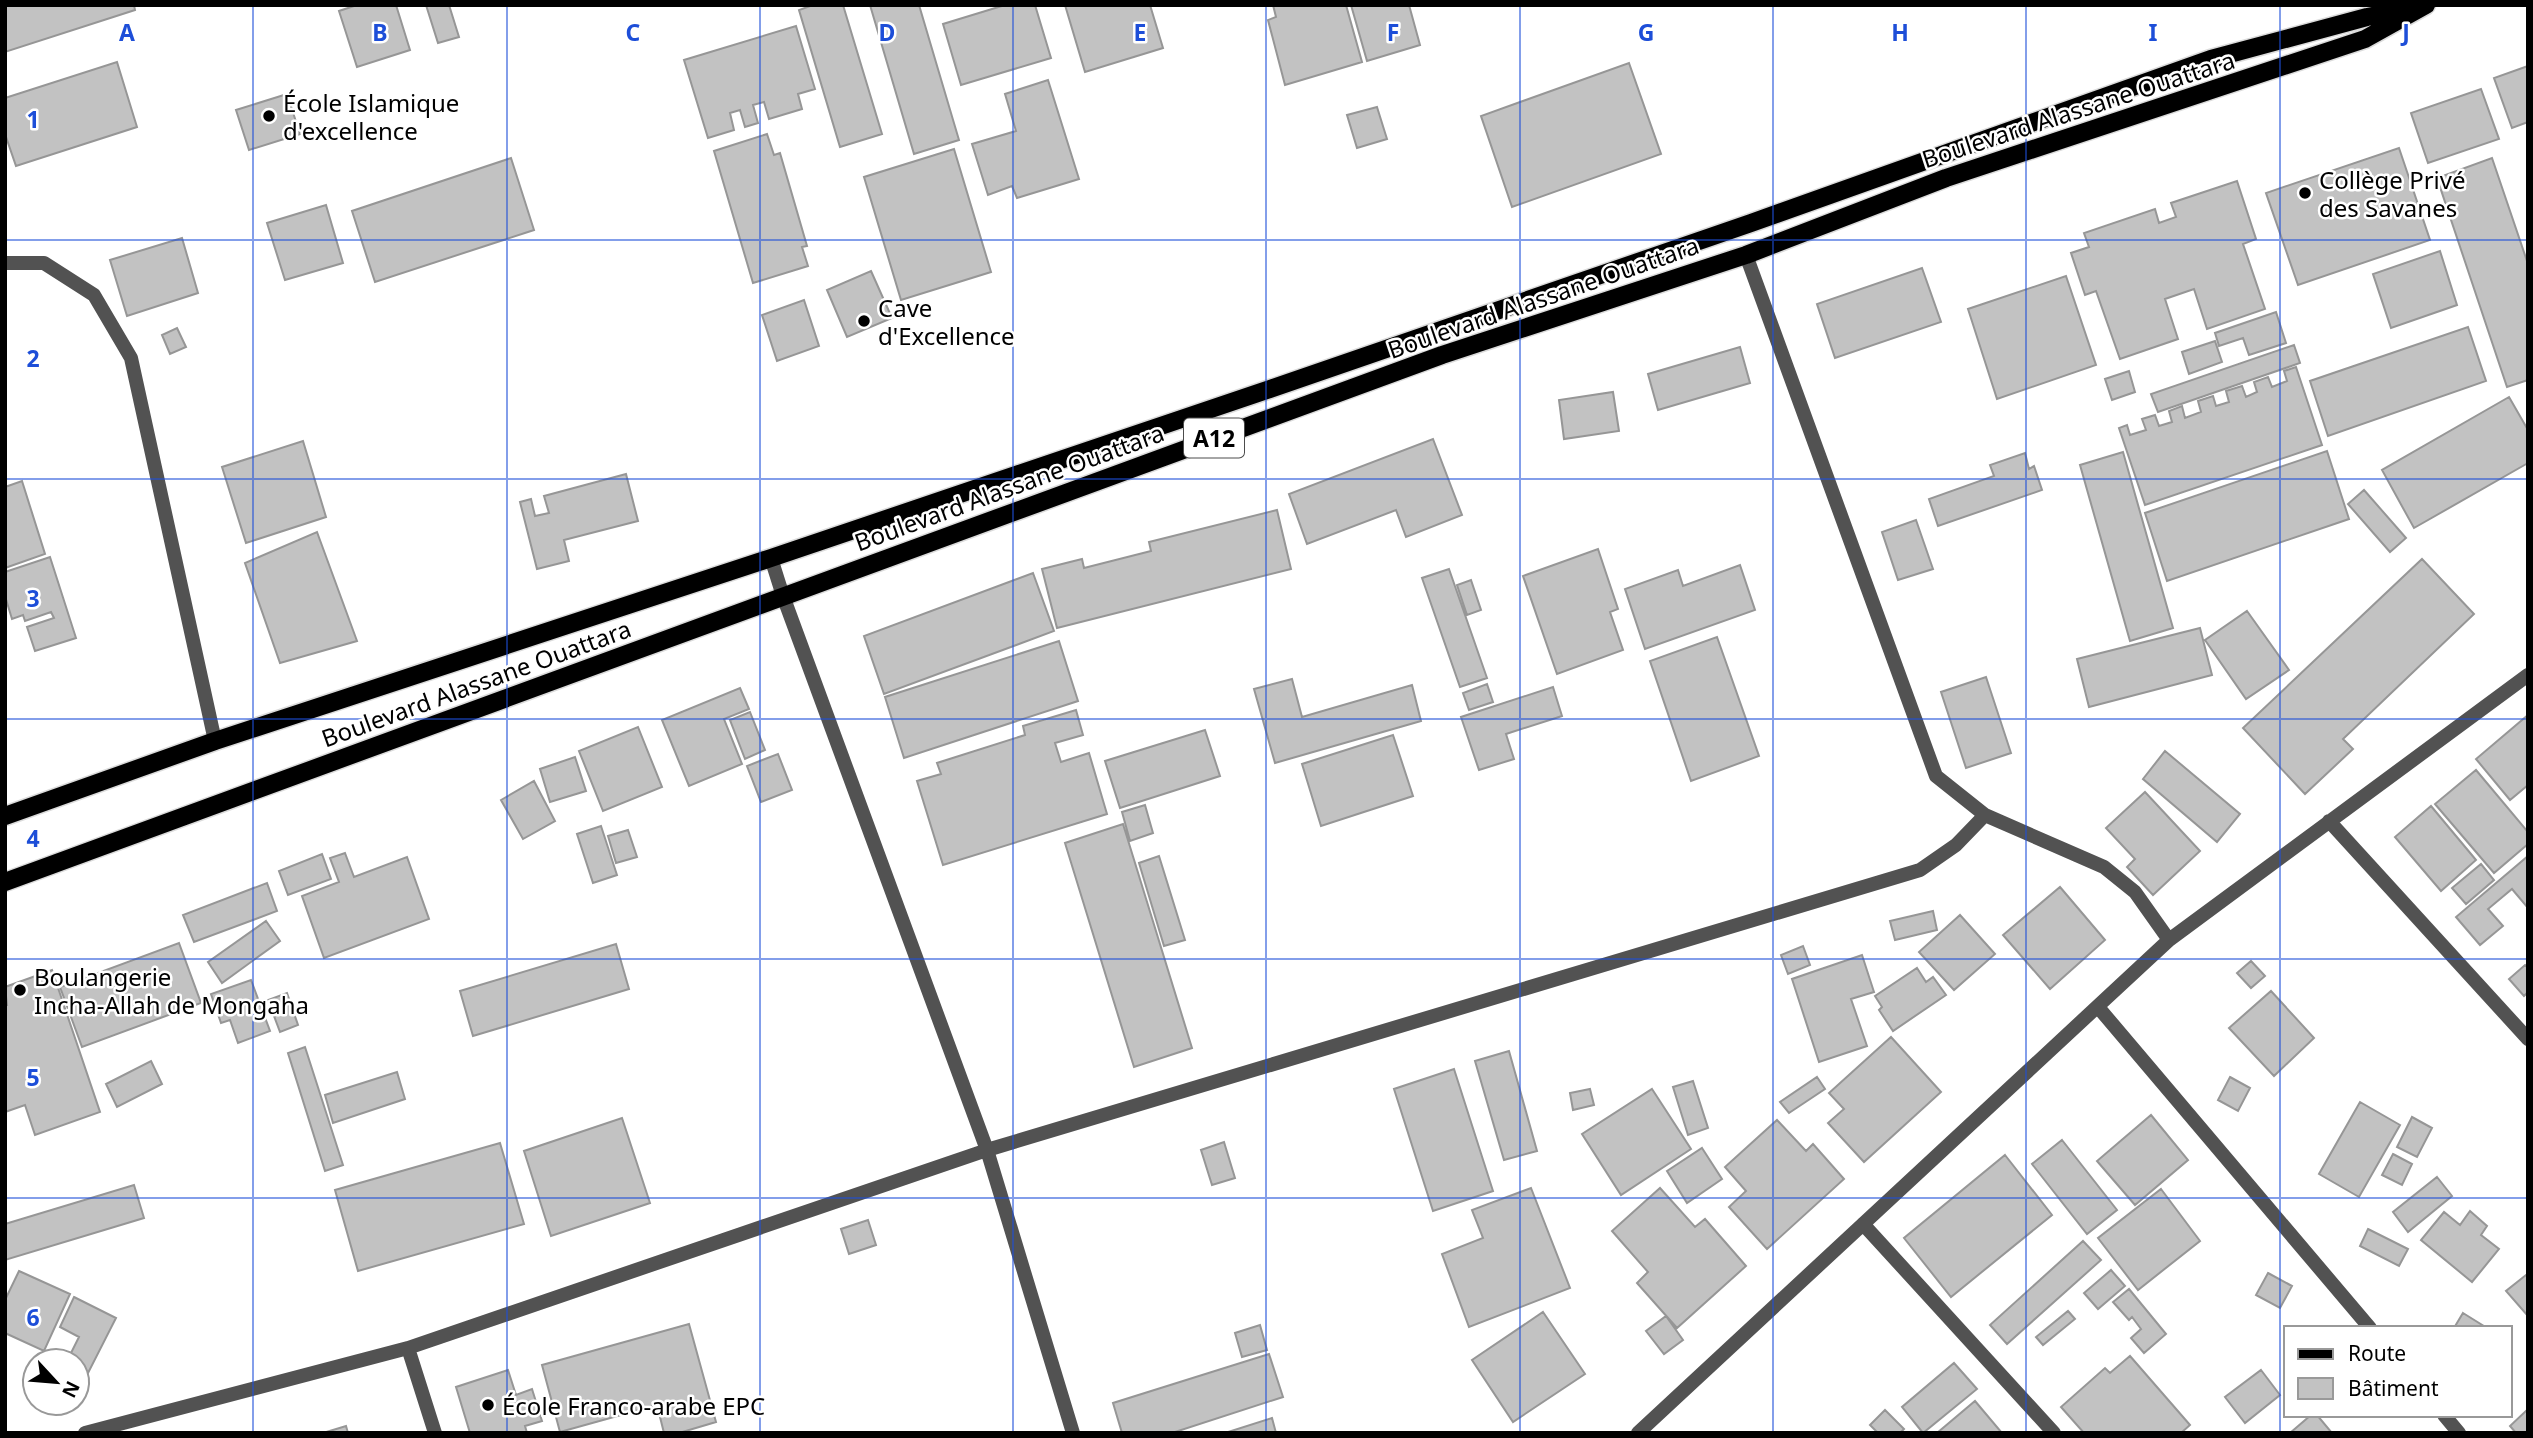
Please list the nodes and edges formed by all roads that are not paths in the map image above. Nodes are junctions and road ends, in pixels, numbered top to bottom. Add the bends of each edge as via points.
1 (2426, 5) edge
2 (1746, 256) junction
3 (5, 263) edge
4 (771, 558) junction
5 (783, 596) junction
6 (2528, 675) edge
7 (215, 741) junction
8 (1985, 815) junction
9 (5, 816) edge
10 (2329, 821) junction
11 (5, 882) edge
12 (2169, 940) junction
13 (2098, 1007) junction
14 (2528, 1039) edge
15 (987, 1150) junction
16 (1863, 1224) junction
17 (2368, 1326) edge
18 (408, 1348) junction
19 (2446, 1417) edge
20 (1643, 1431) edge
21 (85, 1433) edge
22 (435, 1433) edge
23 (1073, 1433) edge
24 (2054, 1433) edge
25 (2459, 1433) edge

1 - 2 main road, Boulevard Alassane Ouattara / A12 via 2365,39 1945,178
1 - 4 main road, Boulevard Alassane Ouattara / A12 via 2367,16 2211,59 1738,228
2 - 5 main road, Boulevard Alassane Ouattara / A12 via 1441,355
2 - 8 street via 1936,776
3 - 7 street via 44,263 94,295 131,358
4 - 5 street
4 - 7 main road, Boulevard Alassane Ouattara / A12
5 - 11 main road, Boulevard Alassane Ouattara / A12
5 - 15 street
6 - 10 street
7 - 9 main road, Boulevard Alassane Ouattara / A12
8 - 12 street via 2104,867 2135,892
8 - 15 street via 1956,845 1920,870
10 - 12 street
10 - 14 street
12 - 13 street
13 - 16 street
13 - 17 street
15 - 18 street
15 - 23 street
16 - 20 street
16 - 24 street
18 - 21 street
18 - 22 street
19 - 25 street

